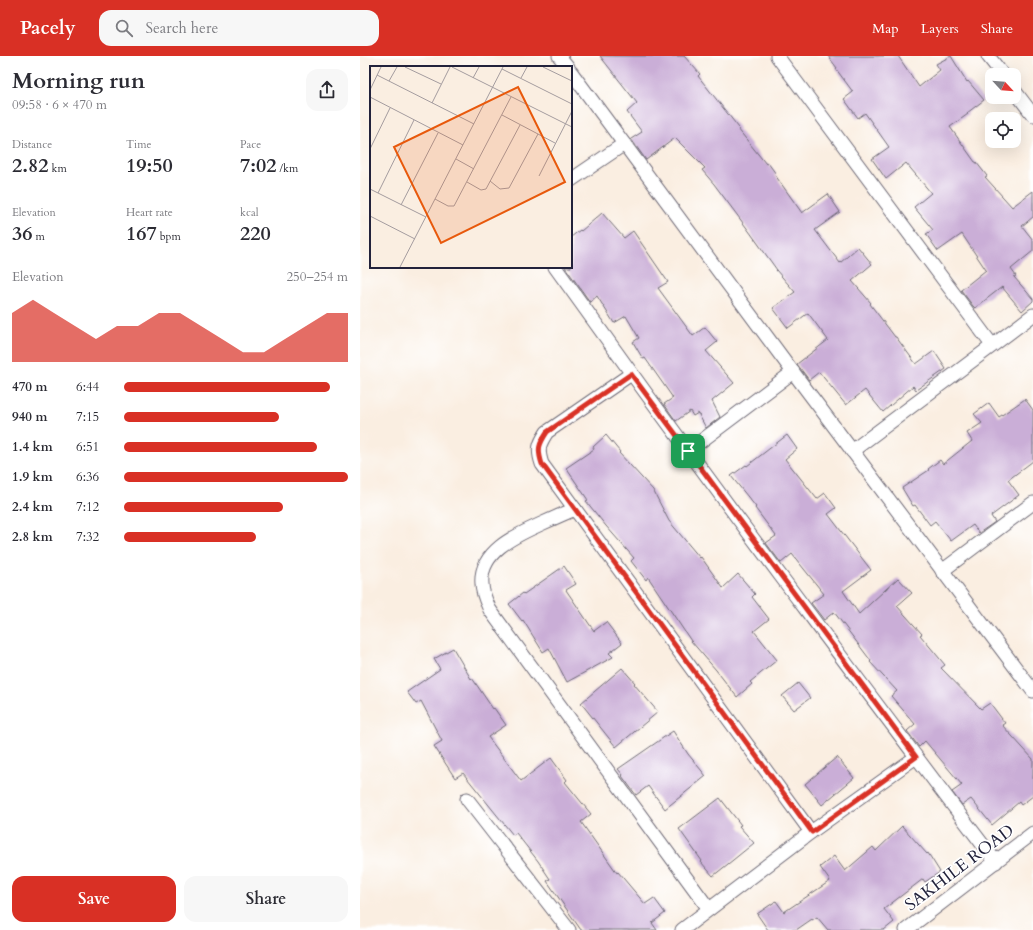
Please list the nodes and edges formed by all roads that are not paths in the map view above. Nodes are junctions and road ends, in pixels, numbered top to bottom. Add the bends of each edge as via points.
1 (560, 56) edge
2 (777, 56) edge
3 (988, 56) edge
4 (567, 66) edge
5 (997, 68) edge
6 (572, 73) edge
7 (1021, 99) edge
8 (1033, 115) edge
9 (624, 144) junction
10 (572, 179) edge
11 (556, 268) edge
12 (1033, 315) edge
13 (992, 345) junction
14 (793, 372) junction
15 (631, 374) junction
16 (688, 451) junction
17 (852, 451) junction
18 (1033, 503) edge
19 (574, 509) junction
20 (942, 570) junction
21 (1033, 691) edge
22 (916, 757) junction
23 (468, 799) dead end
24 (812, 832) junction
25 (1033, 833) edge
26 (996, 862) junction
27 (709, 909) junction
28 (569, 930) edge
29 (682, 930) edge
30 (906, 930) edge

1 - 4 street
2 - 13 street
3 - 5 street
6 - 9 street
7 - 8 street
9 - 10 street
9 - 14 street
11 - 15 street
12 - 13 street
13 - 17 street
14 - 16 street
14 - 17 street
15 - 16 street
15 - 19 street via 547,432 543,438 539,454 542,464
16 - 22 street
17 - 20 street
18 - 20 street
19 - 24 street
19 - 27 street via 502,544 493,553 484,570 481,582 483,594 490,610
20 - 21 street
22 - 24 street
22 - 26 street
23 - 28 street
24 - 27 street
25 - 26 street, SAKHILE ROAD
26 - 30 street, SAKHILE ROAD
27 - 29 street

